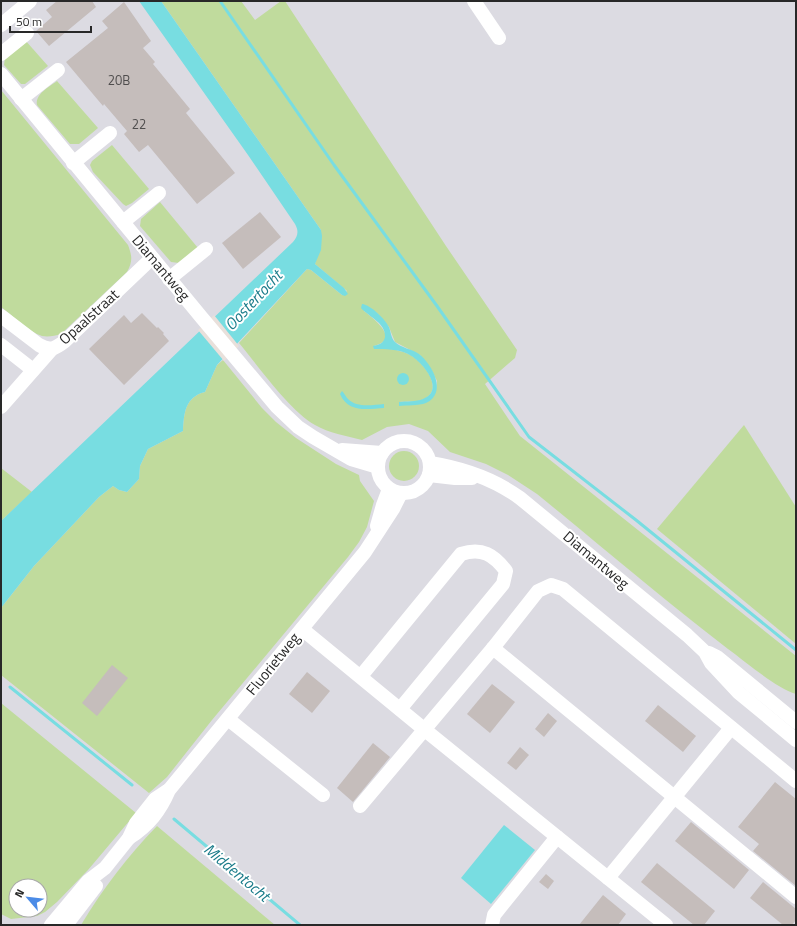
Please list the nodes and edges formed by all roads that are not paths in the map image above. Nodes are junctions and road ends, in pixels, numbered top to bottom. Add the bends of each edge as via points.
1 (30, 1) edge
2 (474, 1) edge
3 (1, 25) edge
4 (27, 33) dead end
5 (500, 38) dead end
6 (1, 54) edge
7 (58, 70) dead end
8 (1, 74) edge
9 (21, 99) junction
10 (110, 133) dead end
11 (73, 163) junction
12 (160, 193) dead end
13 (123, 222) junction
14 (206, 249) dead end
15 (152, 258) junction
16 (169, 278) junction
17 (1, 316) edge
18 (1, 345) edge
19 (52, 349) junction
20 (33, 370) junction
21 (1, 407) edge
22 (333, 449) junction
23 (382, 453) junction
24 (378, 467) junction
25 (430, 469) junction
26 (395, 491) junction
27 (302, 629) junction
28 (493, 648) junction
29 (705, 652) junction
30 (361, 676) junction
31 (400, 709) junction
32 (228, 719) junction
33 (796, 722) edge
34 (731, 728) junction
35 (424, 730) junction
36 (796, 740) edge
37 (796, 781) edge
38 (323, 795) dead end
39 (675, 797) junction
40 (360, 806) dead end
41 (558, 837) junction
42 (105, 868) junction
43 (608, 878) junction
44 (796, 897) edge
45 (51, 925) edge
46 (66, 925) edge
47 (492, 925) edge
48 (666, 925) edge

1 - 3 street
2 - 5 street
4 - 6 street
7 - 9 street
8 - 9 street, Diamantweg
9 - 11 street, Diamantweg
10 - 11 street
11 - 13 street, Diamantweg
12 - 13 street
13 - 15 street, Diamantweg
14 - 16 street
15 - 16 street, Diamantweg
15 - 19 street, Opaalstraat via 65,341
16 - 22 street, Diamantweg via 288,418
17 - 19 street, Opaalstraat via 39,345
18 - 20 street
19 - 20 street
20 - 21 street
22 - 23 street, Diamantweg
22 - 24 street, Diamantweg via 351,459
23 - 24 street
23 - 25 street via 394,443 409,441 423,449 428,456
24 - 26 street via 382,482
25 - 26 street via 423,485 418,489 407,493
25 - 29 street, Diamantweg via 455,478 481,478 503,486
26 - 27 street, Fluorietweg via 383,505 374,536 365,552
27 - 30 street
27 - 32 street, Fluorietweg
28 - 34 street via 538,590 551,585 563,590
28 - 35 street
28 - 39 street
29 - 33 street, Diamantweg via 717,657
29 - 36 street, Diamantweg via 711,663 738,692
30 - 31 street
30 - 31 street via 461,554 472,550 498,560 506,571 503,584
31 - 35 street
32 - 38 street
32 - 42 street, Fluorietweg via 169,790 155,799 145,811 129,838
34 - 37 street
34 - 39 street
35 - 40 street
35 - 41 street
39 - 43 street
39 - 44 street
41 - 43 street
41 - 47 street via 494,915
42 - 45 street, Fluorietweg via 88,881
42 - 46 street, Fluorietweg via 96,886
43 - 48 street

